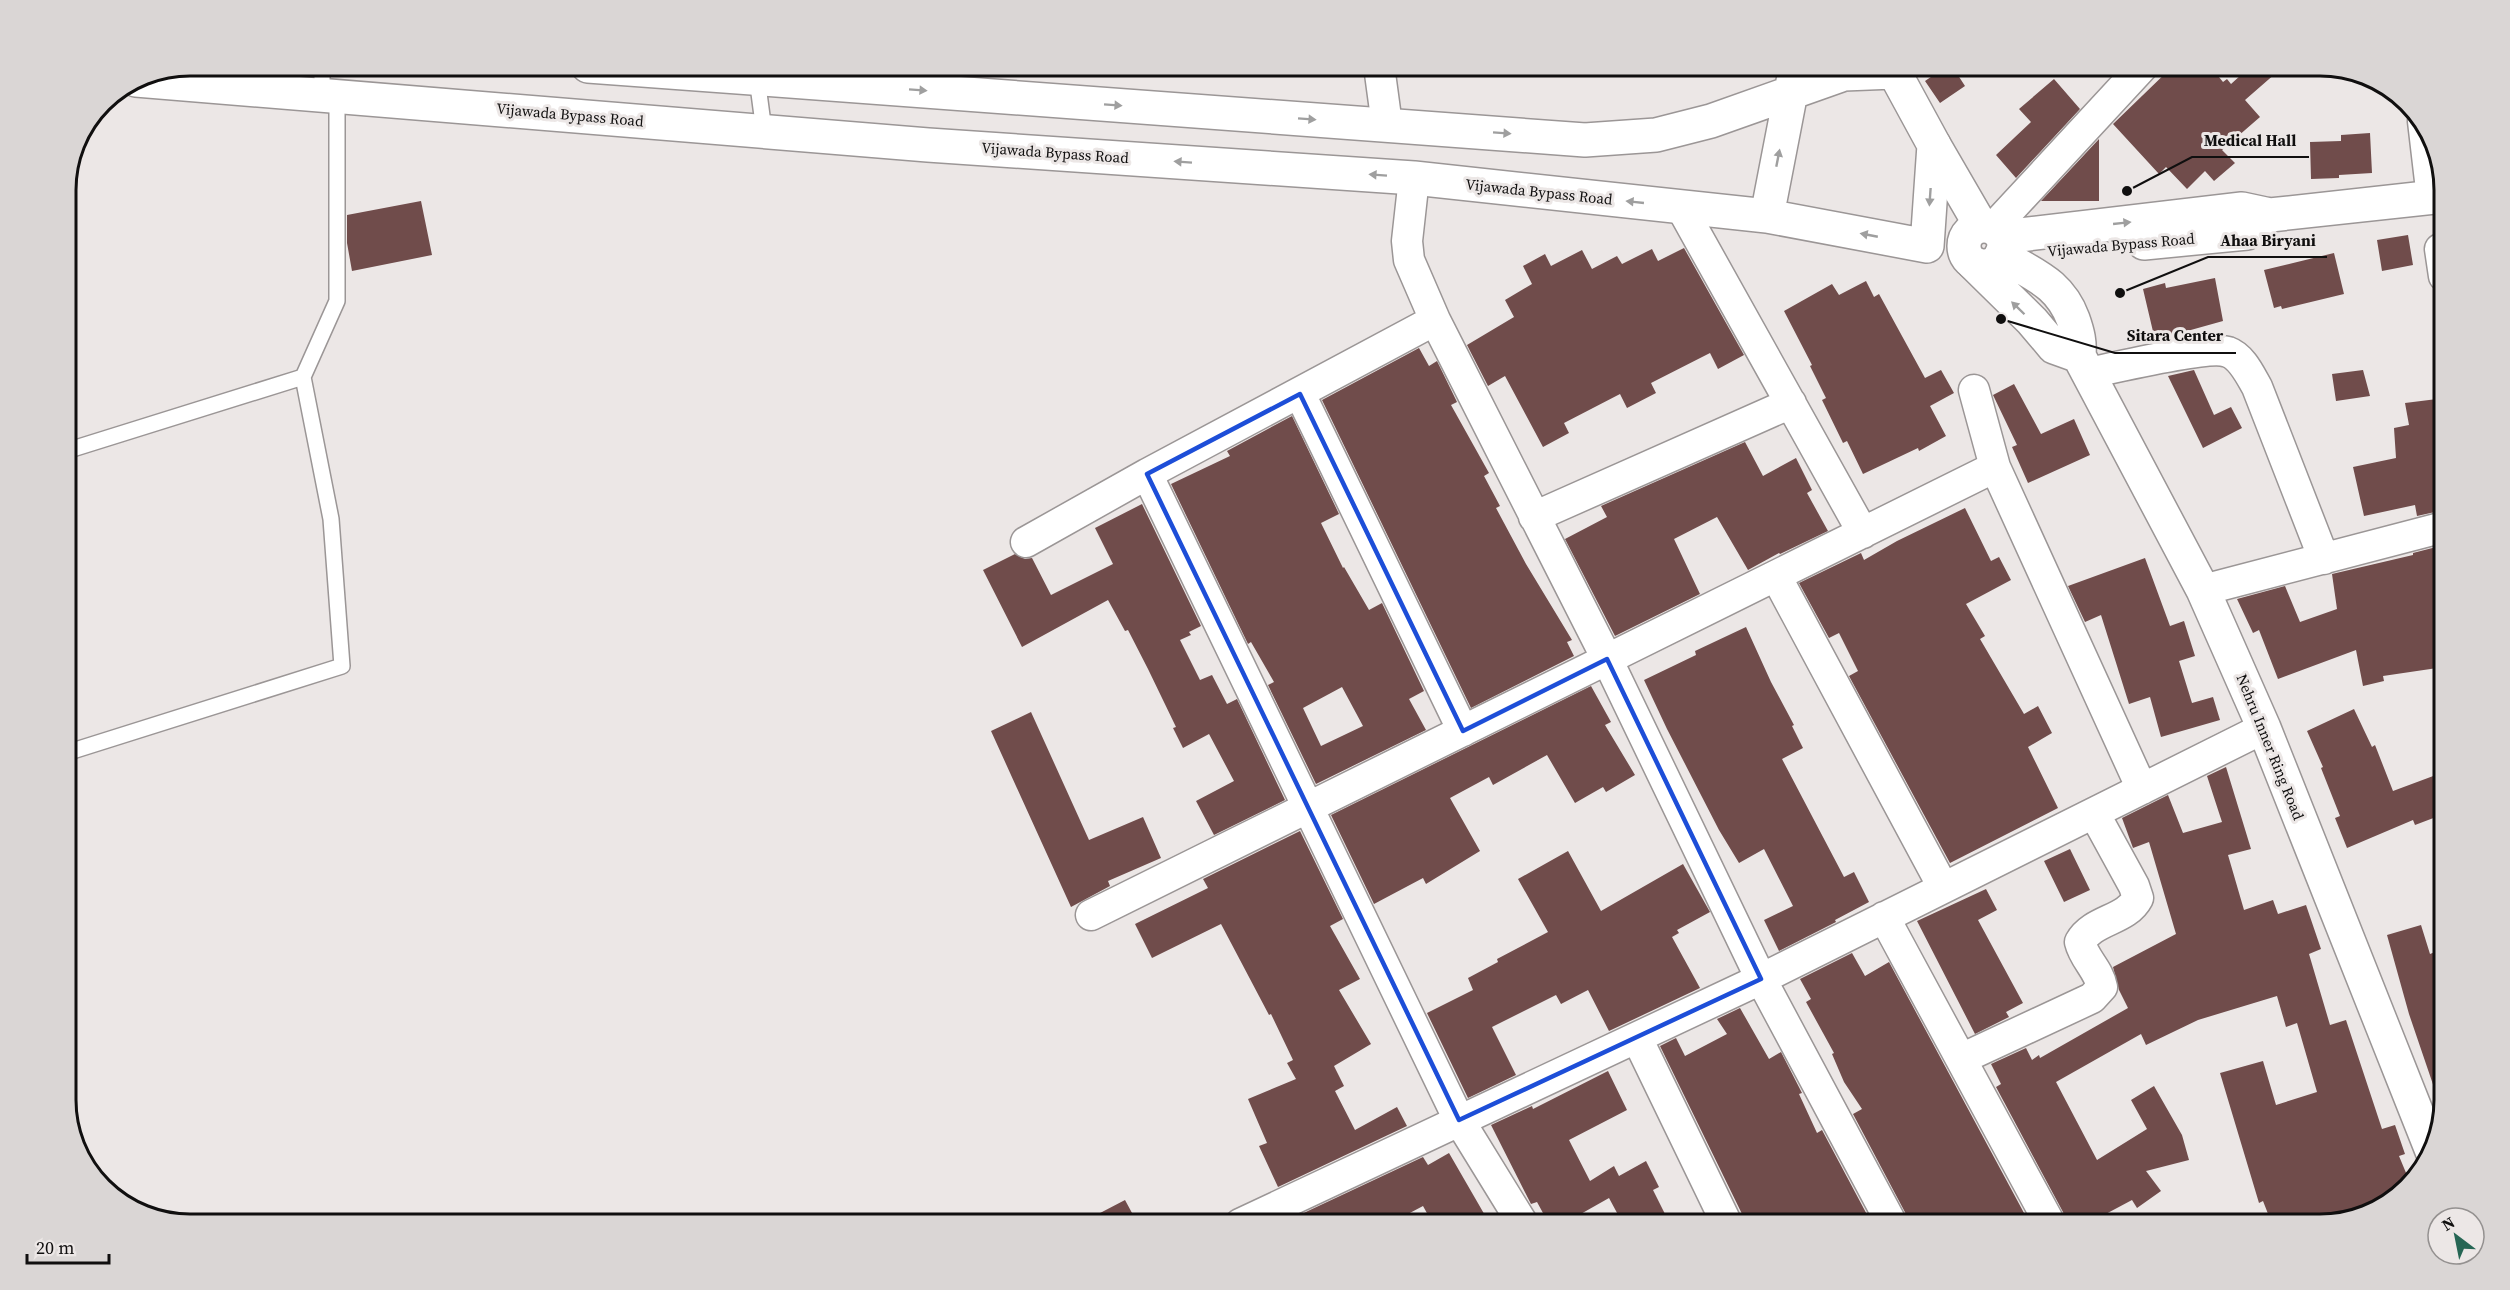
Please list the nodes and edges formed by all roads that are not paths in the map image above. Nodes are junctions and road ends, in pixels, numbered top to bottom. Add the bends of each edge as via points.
1 (1380, 76) edge
2 (1825, 76) edge
3 (1896, 76) edge
4 (2134, 76) edge
5 (739, 77) edge
6 (757, 78) junction
7 (1794, 80) edge
8 (162, 81) edge
9 (327, 85) edge
10 (1387, 125) junction
11 (764, 131) junction
12 (1934, 145) junction
13 (1414, 178) junction
14 (2433, 198) edge
15 (1682, 207) junction
16 (1767, 216) junction
17 (1986, 245) junction
18 (1927, 246) junction
19 (1435, 320) junction
20 (2084, 364) junction
21 (303, 376) junction
22 (1974, 390) dead end
23 (1300, 394) junction
24 (1791, 403) junction
25 (77, 448) edge
26 (1995, 467) junction
27 (1147, 474) junction
28 (1534, 516) junction
29 (2433, 530) edge
30 (1863, 533) junction
31 (1026, 542) dead end
32 (2324, 559) junction
33 (1776, 576) junction
34 (2204, 590) junction
35 (1607, 659) junction
36 (2264, 728) junction
37 (1462, 731) junction
38 (77, 750) edge
39 (2142, 789) junction
40 (1310, 807) junction
41 (2094, 813) junction
42 (1943, 887) junction
43 (1091, 915) dead end
44 (1884, 916) junction
45 (1761, 979) junction
46 (1636, 1038) junction
47 (1961, 1059) junction
48 (1459, 1120) junction
49 (2427, 1137) edge
50 (1261, 1214) edge
51 (1516, 1214) edge
52 (1722, 1214) edge
53 (1887, 1214) edge
54 (2045, 1214) edge

1 - 10 street
2 - 7 main road
3 - 12 main road
4 - 17 street
5 - 6 main road
6 -> 10 main road
6 - 11 lane
10 -> 7 main road via 1585,140 1656,135 1711,121
16 -> 7 main road
8 - 9 main road, Vijawada Bypass Road
9 - 11 main road, Vijawada Bypass Road
9 - 21 lane via 337,301
13 -> 11 main road, Vijawada Bypass Road
12 - 17 main road
12 -> 18 main road
15 -> 13 main road, Vijawada Bypass Road
13 - 19 street via 1407,241 1409,260
14 - 17 main road, Vijawada Bypass Road via 2270,215 2242,209
15 - 16 main road, Vijawada Bypass Road
15 - 24 street
18 -> 16 main road, Vijawada Bypass Road
17 - 18 main road, Vijawada Bypass Road
17 - 20 main road, Nehru Inner Ring Road via 2059,291 2080,339
19 - 23 street
19 - 28 street
20 - 32 street via 2206,351 2228,352 2245,365
20 - 34 main road, Nehru Inner Ring Road
21 - 25 lane
21 - 38 lane via 331,519 342,666
22 - 26 street
23 - 27 street
23 - 37 street
24 - 28 street
24 - 30 street
26 - 30 street
26 - 39 street
27 - 31 street
27 - 40 street
28 - 35 street
29 - 32 street
30 - 33 street
32 - 34 street
33 - 35 street
33 - 42 street
34 - 36 main road, Nehru Inner Ring Road
35 - 37 street
35 - 45 street
36 - 39 street
36 - 49 main road, Nehru Inner Ring Road
37 - 40 street
39 - 41 street
40 - 43 street
40 - 48 street
41 - 42 street
41 - 47 street via 2138,898 2132,909 2086,932 2080,942 2100,976 2102,987 2092,998
42 - 44 street
44 - 45 street
44 - 47 street
45 - 46 street
45 - 53 street
46 - 48 street
46 - 52 street
47 - 54 street
48 - 50 street
48 - 51 street

